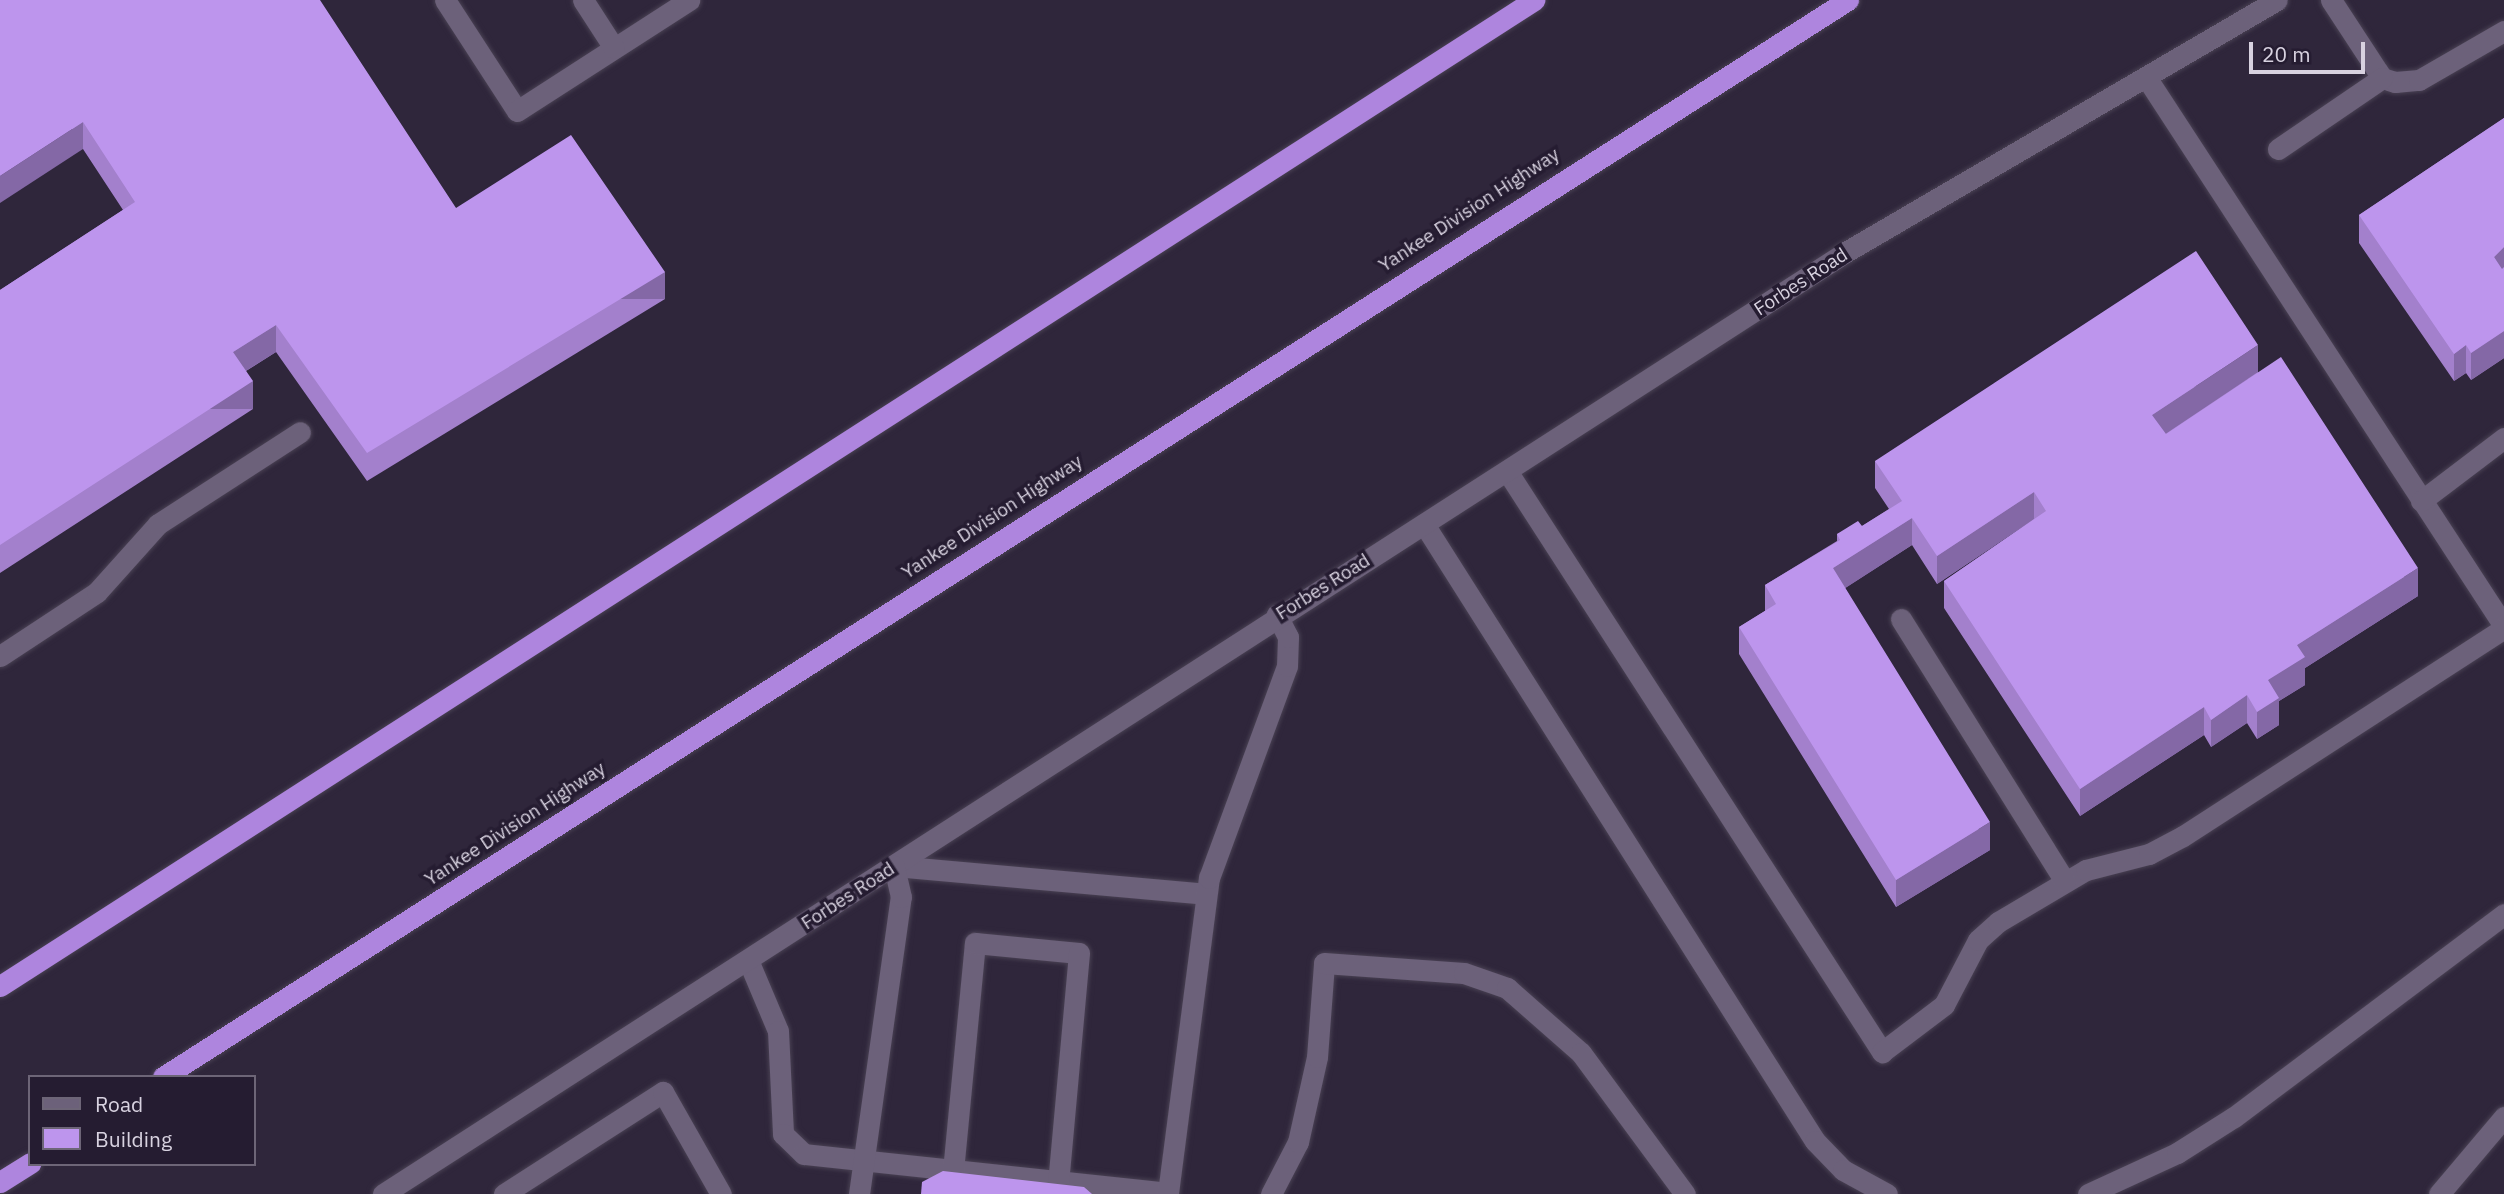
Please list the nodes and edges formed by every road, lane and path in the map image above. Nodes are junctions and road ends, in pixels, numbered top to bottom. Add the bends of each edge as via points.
1 (445, 0) edge
2 (583, 0) edge
3 (689, 0) edge
4 (1534, 0) edge
5 (1848, 0) edge
6 (2277, 0) edge
7 (2331, 0) edge
8 (2504, 31) edge
9 (614, 48) junction
10 (2146, 78) junction
11 (2382, 78) junction
12 (2278, 149) dead end
13 (300, 432) dead end
14 (2504, 438) edge
15 (1507, 471) junction
16 (2421, 501) junction
17 (1424, 524) junction
18 (1277, 615) junction
19 (1901, 619) dead end
20 (2504, 627) edge
21 (0, 656) edge
22 (894, 866) junction
23 (2065, 881) junction
24 (1206, 894) junction
25 (2504, 914) edge
26 (748, 960) junction
27 (0, 986) edge
28 (166, 1075) edge
29 (2504, 1117) edge
30 (863, 1163) junction
31 (28, 1164) edge
32 (953, 1171) junction
33 (0, 1182) edge
34 (1058, 1182) junction
35 (1168, 1193) edge
36 (383, 1194) edge
37 (504, 1194) edge
38 (721, 1194) edge
39 (859, 1194) edge
40 (1271, 1194) edge
41 (1685, 1194) edge
42 (1887, 1194) edge
43 (2088, 1194) edge
44 (2439, 1194) edge

1 - 9 street via 517,111
2 - 9 street
3 - 9 street
4 - 27 highway
5 - 28 highway, Yankee Division Highway
6 - 10 street, Forbes Road
7 - 11 street
8 - 11 street via 2419,80
10 - 15 street, Forbes Road via 1844,253
10 - 16 street
11 - 12 street
13 - 21 street via 158,524 97,592
14 - 16 street
15 - 17 street, Forbes Road
15 - 23 street via 1882,1052 1944,1005 1987,930
16 - 20 street
17 - 18 street, Forbes Road
17 - 42 street via 1815,1141 1850,1175
18 - 22 street, Forbes Road
18 - 24 street via 1288,637 1284,681 1219,844
19 - 23 street
20 - 23 street via 2183,836
22 - 24 street
22 - 26 street, Forbes Road
22 - 30 street via 901,897
24 - 35 street
25 - 43 street via 2234,1117 2144,1170
26 - 30 street via 778,1031 783,1134 804,1154
26 - 36 street, Forbes Road
29 - 44 street
30 - 32 street
30 - 39 street
31 - 33 highway
32 - 34 street
32 - 34 street via 975,943 1079,953
34 - 35 street
37 - 38 street via 663,1092
40 - 41 street via 1298,1142 1317,1057 1324,963 1464,973 1507,988 1581,1053

